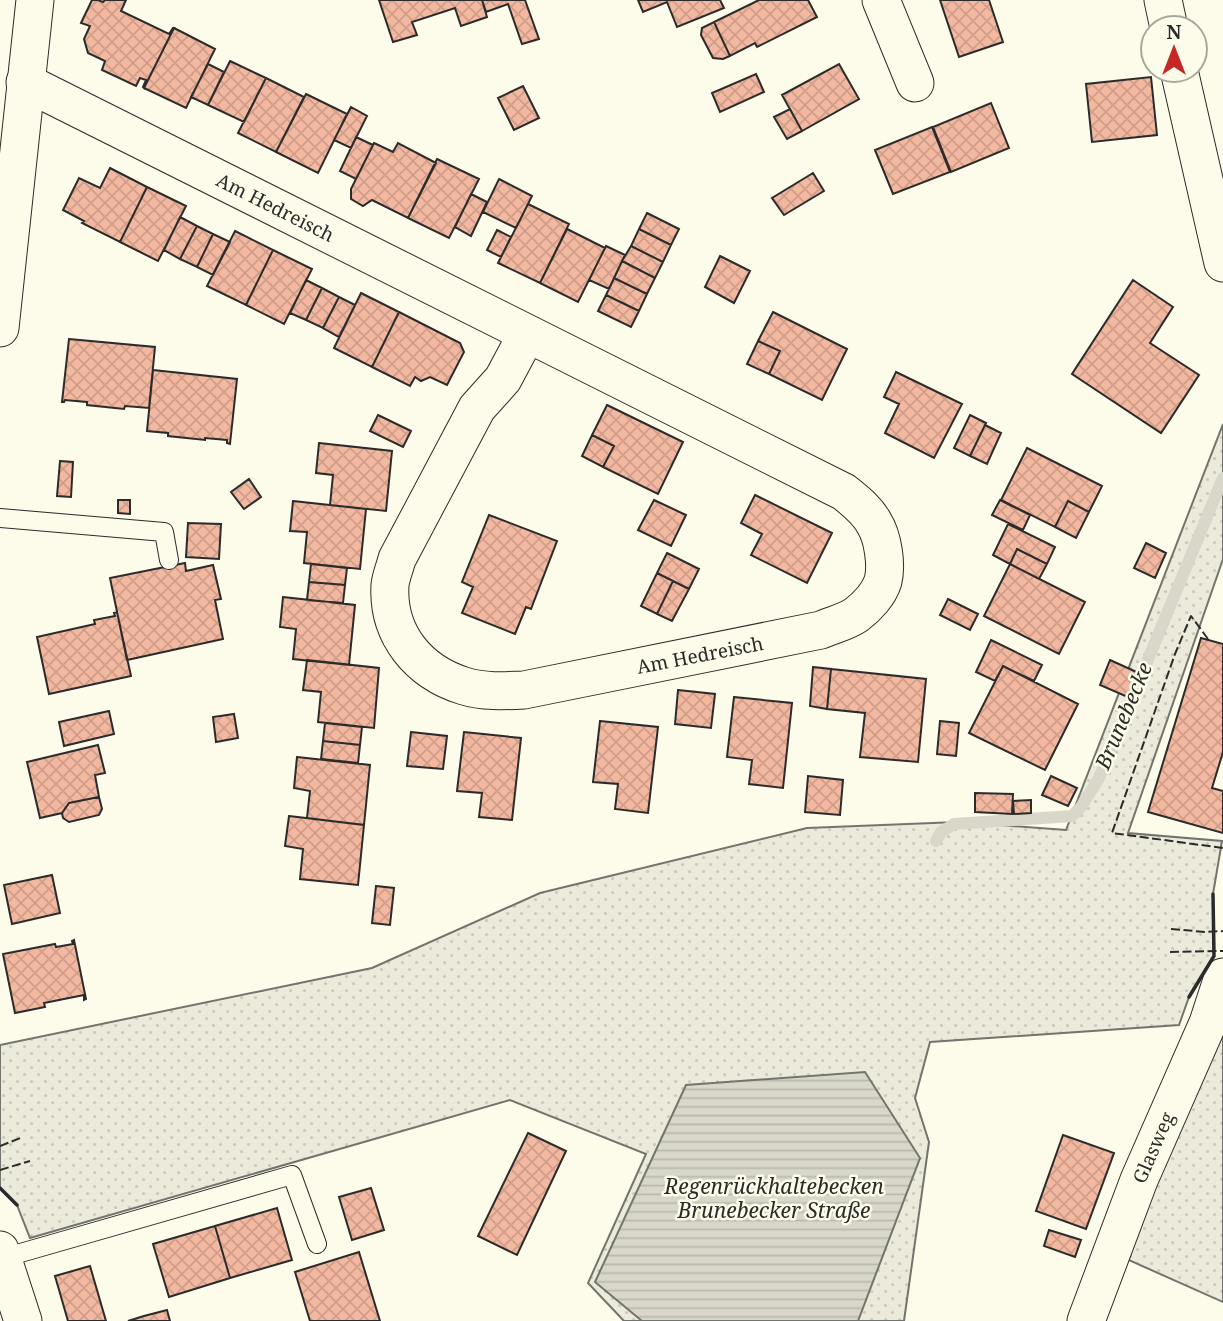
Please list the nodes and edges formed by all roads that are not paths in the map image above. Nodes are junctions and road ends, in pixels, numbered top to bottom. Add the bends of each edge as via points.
1 (35, 0) edge
2 (881, 0) edge
3 (25, 82) junction
4 (915, 83) dead end
5 (1182, 84) edge
6 (1223, 263) edge
7 (0, 317) edge
8 (527, 334) junction
9 (0, 518) edge
10 (169, 560) dead end
11 (1223, 977) edge
12 (317, 1244) dead end
13 (1, 1254) edge
14 (23, 1321) edge
15 (1086, 1321) edge

1 - 3 street
2 - 4 street
3 - 7 street
3 - 8 street, Am Hedreisch
5 - 6 street
8 - 8 street, Am Hedreisch via 844,492 863,508 881,541 883,580 873,599 855,616 821,630 524,690 467,687 420,662 407,648 391,607 390,583 397,559 477,408 503,379
9 - 10 lane via 164,532
11 - 15 street, Glasweg
12 - 13 lane via 292,1175
13 - 14 street

